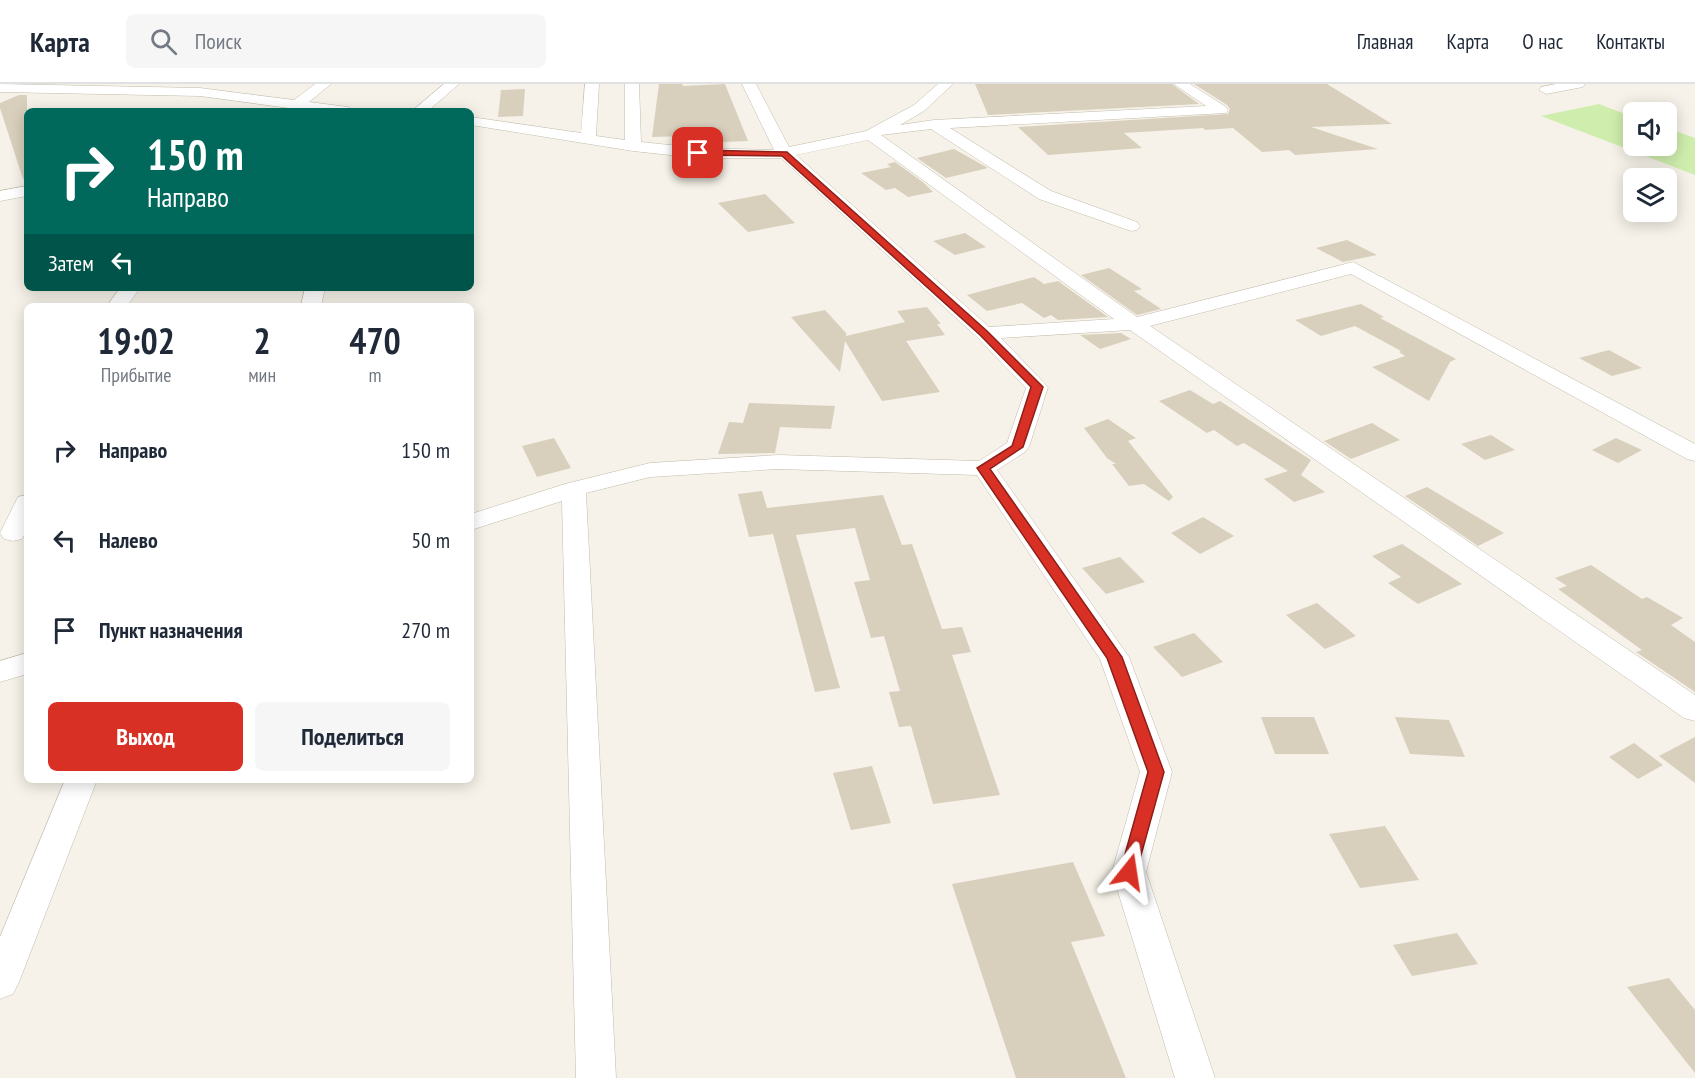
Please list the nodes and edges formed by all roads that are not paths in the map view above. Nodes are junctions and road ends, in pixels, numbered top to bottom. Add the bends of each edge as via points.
1 (324, 84) edge
2 (452, 84) edge
3 (592, 84) edge
4 (632, 84) edge
5 (749, 84) edge
6 (946, 84) edge
7 (1181, 84) edge
8 (1578, 84) edge
9 (129, 87) edge
10 (0, 88) edge
11 (232, 90) edge
12 (1546, 90) dead end
13 (296, 105) junction
14 (322, 108) edge
15 (423, 108) edge
16 (474, 121) edge
17 (934, 124) junction
18 (872, 135) junction
19 (588, 139) junction
20 (633, 147) junction
21 (784, 154) junction
22 (24, 192) edge
23 (0, 196) edge
24 (1131, 226) dead end
25 (1134, 324) junction
26 (984, 333) junction
27 (1695, 454) edge
28 (984, 468) junction
29 (574, 489) junction
30 (24, 509) edge
31 (474, 521) edge
32 (13, 533) dead end
33 (24, 664) edge
34 (0, 672) edge
35 (1695, 710) edge
36 (80, 783) edge
37 (0, 981) edge
38 (596, 1078) edge
39 (1195, 1078) edge

1 - 13 street
2 - 15 street
3 - 19 street
4 - 20 street
5 - 21 street
6 - 18 street via 919,108
7 - 17 street via 1221,110
8 - 12 street
9 - 10 street
9 - 11 street
11 - 13 street
13 - 14 street
16 - 19 street
17 - 18 street
17 - 24 street via 1045,195
18 - 21 street
18 - 25 street
19 - 20 street
20 - 21 street
21 - 26 street
22 - 23 street
25 - 26 street
25 - 27 street via 1353,268
25 - 35 street
26 - 28 street via 1037,387 1017,447
28 - 29 street via 778,462 650,470
28 - 39 street via 1114,657 1156,772 1129,872
29 - 31 street
29 - 38 street
30 - 32 street
33 - 34 street
36 - 37 street

